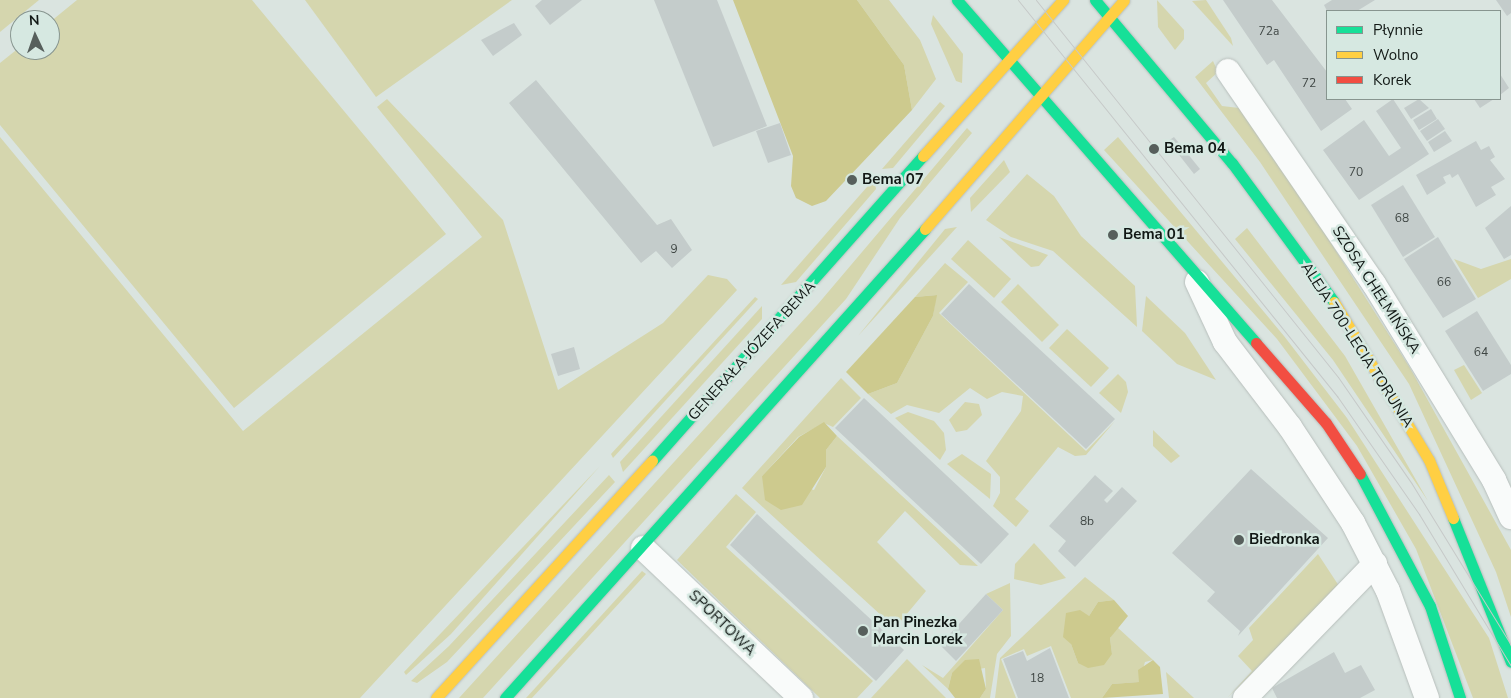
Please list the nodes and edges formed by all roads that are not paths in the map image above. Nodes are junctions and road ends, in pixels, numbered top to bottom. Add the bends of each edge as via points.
1 (957, 0) edge
2 (1063, 0) edge
3 (1095, 0) edge
4 (1124, 0) edge
5 (1108, 15) junction
6 (1006, 59) junction
7 (1228, 71) dead end
8 (1038, 95) junction
9 (1190, 265) junction
10 (1511, 517) edge
11 (642, 548) junction
12 (1375, 564) junction
13 (1511, 662) edge
14 (436, 698) edge
15 (505, 698) edge
16 (801, 698) edge
17 (1245, 698) edge
18 (1427, 698) edge
19 (1460, 698) edge

1 - 6 main road
2 - 6 main road, GENERAŁA JÓZEFA BEMA
3 - 5 main road
4 - 5 main road
5 - 8 main road
5 - 13 main road, ALEJA 700-LECIA TORUNIA via 1232,163 1335,304 1372,363 1436,477
6 - 8 main road
6 - 14 main road, GENERAŁA JÓZEFA BEMA via 787,314
7 - 10 street, SZOSA CHEŁMIŃSKA via 1374,284 1485,465
8 - 9 main road
8 - 11 main road via 873,291
9 - 12 street via 1225,342 1332,488
9 - 19 main road via 1299,390 1368,486 1430,606
11 - 15 main road
11 - 16 street, SPORTOWA
12 - 17 street
12 - 18 street

